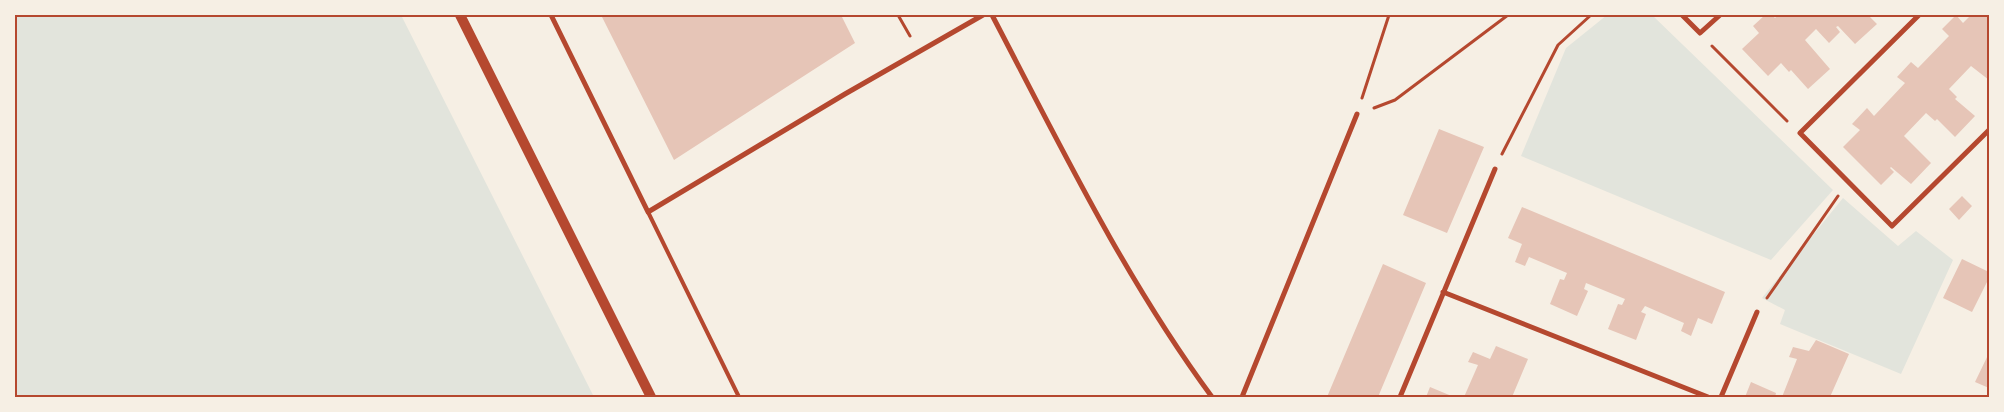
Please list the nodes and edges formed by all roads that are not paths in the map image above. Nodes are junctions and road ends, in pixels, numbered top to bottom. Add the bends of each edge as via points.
1 (460, 15) edge
2 (551, 15) edge
3 (983, 15) edge
4 (992, 15) edge
5 (1682, 15) edge
6 (1720, 15) edge
7 (1919, 15) edge
8 (1357, 114) road end
9 (1989, 130) edge
10 (1495, 169) road end
11 (648, 212) junction
12 (1443, 292) junction
13 (1756, 312) road end
14 (651, 397) edge
15 (739, 397) edge
16 (1212, 397) edge
17 (1242, 397) edge
18 (1400, 397) edge
19 (1708, 397) edge
20 (1721, 397) edge

1 - 14 main road
2 - 11 street
3 - 11 street
4 - 16 street via 1137,285 1179,353
5 - 6 street via 1700,33
7 - 9 street via 1800,134 1892,226
8 - 17 street
10 - 12 street
11 - 15 lane
12 - 18 street
12 - 19 street
13 - 20 street

